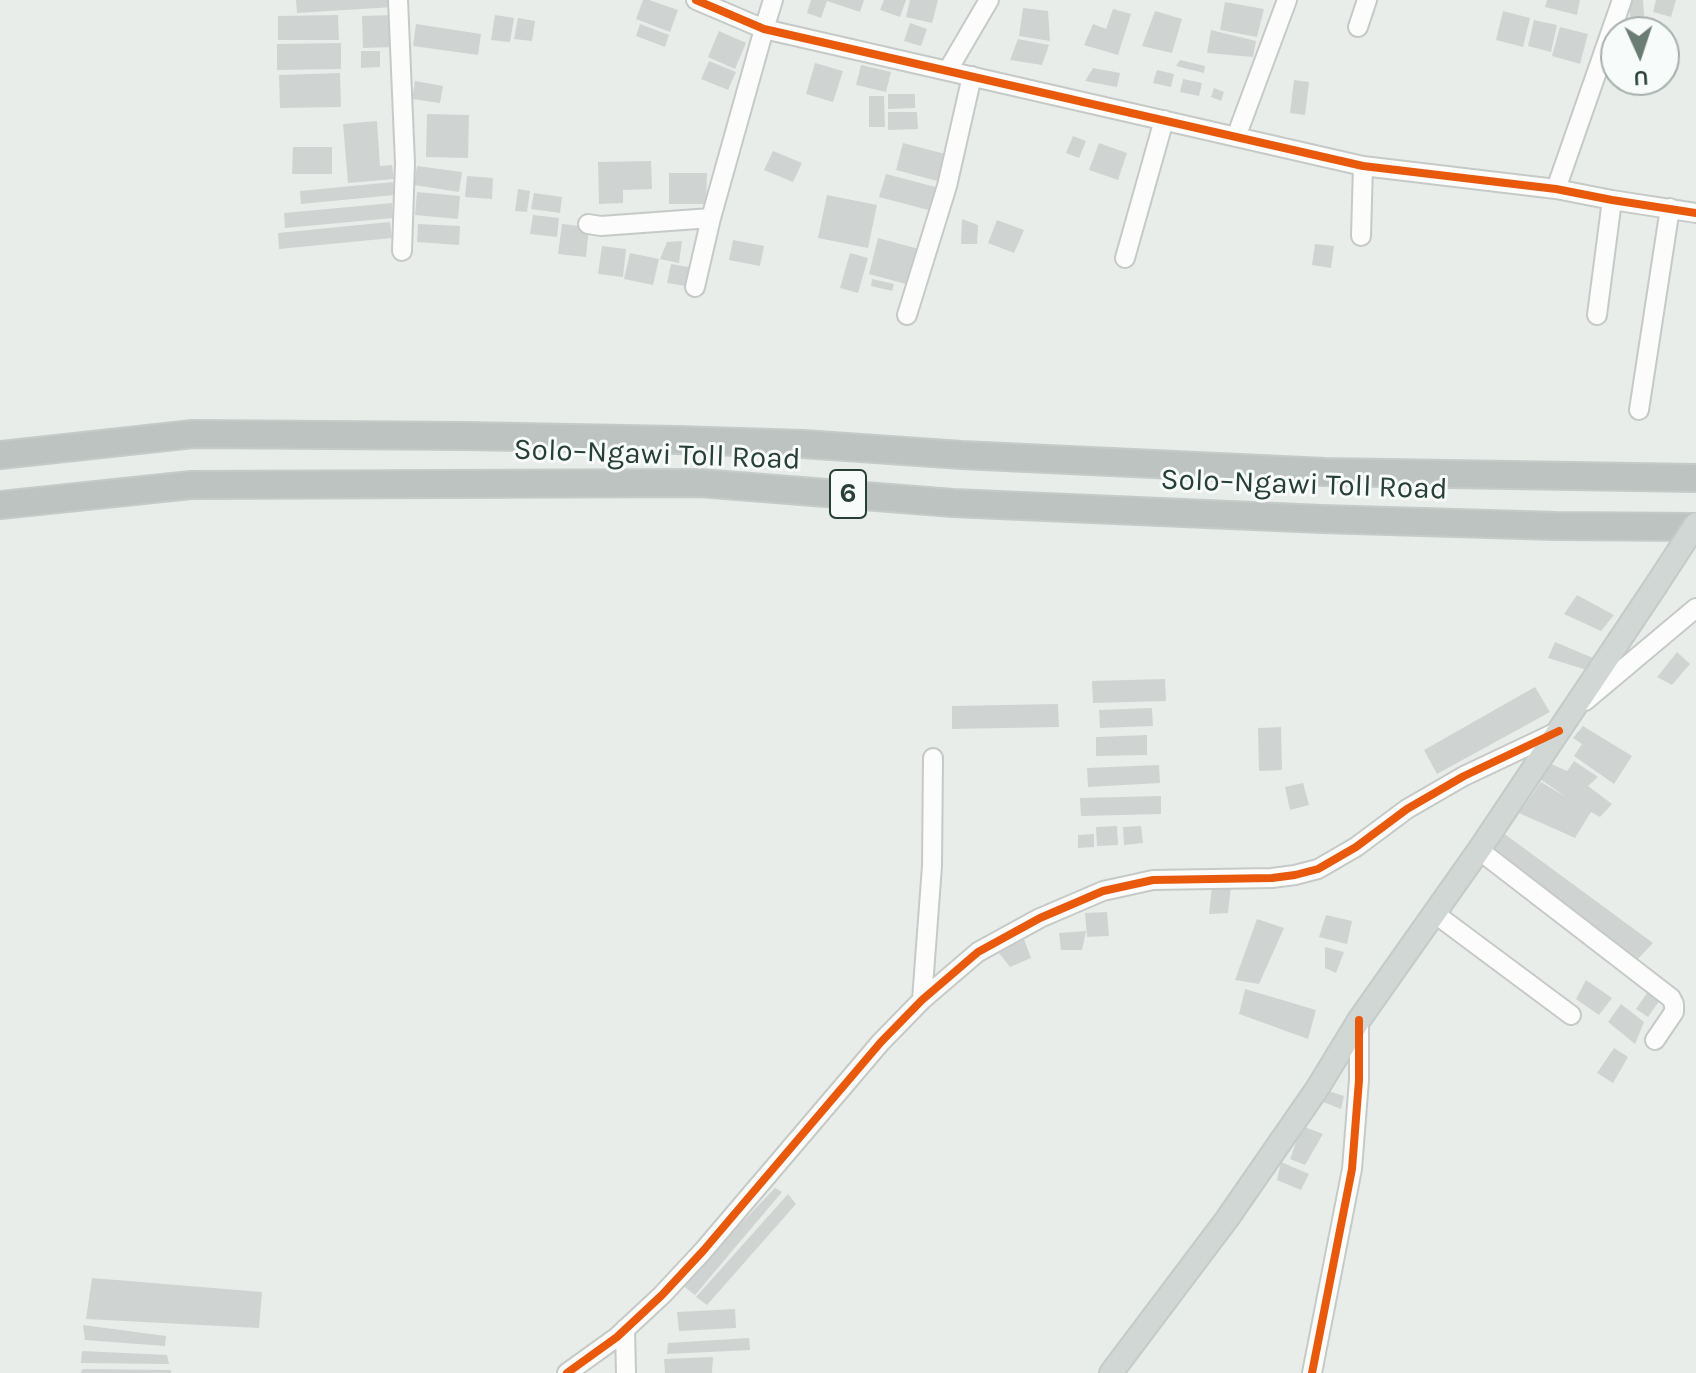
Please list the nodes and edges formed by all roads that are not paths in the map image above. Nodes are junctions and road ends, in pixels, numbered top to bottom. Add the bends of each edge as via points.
1 (398, 0) edge
2 (696, 0) edge
3 (773, 0) edge
4 (989, 0) edge
5 (1287, 0) edge
6 (1367, 0) edge
7 (1622, 0) edge
8 (1358, 27) dead end
9 (764, 29) junction
10 (948, 70) junction
11 (972, 76) junction
12 (1164, 120) junction
13 (1236, 137) junction
14 (1363, 166) junction
15 (1556, 189) junction
16 (1612, 200) junction
17 (1670, 208) junction
18 (1696, 213) edge
19 (711, 218) junction
20 (588, 224) dead end
21 (1361, 236) dead end
22 (402, 251) dead end
23 (1125, 258) dead end
24 (695, 287) dead end
25 (907, 315) dead end
26 (1597, 315) dead end
27 (1639, 410) dead end
28 (0, 455) edge
29 (1696, 478) edge
30 (0, 505) edge
31 (1696, 525) edge
32 (1696, 608) edge
33 (1576, 707) junction
34 (1559, 731) junction
35 (933, 758) dead end
36 (1479, 850) junction
37 (1434, 913) junction
38 (922, 1000) junction
39 (1571, 1015) dead end
40 (1359, 1020) junction
41 (1655, 1040) dead end
42 (625, 1329) junction
43 (567, 1373) edge
44 (626, 1373) edge
45 (1111, 1373) edge
46 (1312, 1373) edge

1 - 22 street via 405,163
2 - 9 street
3 - 9 street
4 - 10 street
5 - 13 street
6 - 8 street
7 - 15 street
9 - 10 street
9 - 19 street
10 - 11 street
11 - 12 street
11 - 25 street via 947,186
12 - 13 street
12 - 23 street
13 - 14 street
14 - 15 street
14 - 21 street
15 - 16 street
16 - 17 street
16 - 26 street
17 - 18 street
17 - 27 street
19 - 20 street
19 - 24 street
28 - 29 highway, Solo–Ngawi Toll Road / 6 via 193,434 465,436 803,444 1325,472
30 - 31 highway, Solo–Ngawi Toll Road / 6 via 191,485 700,483 953,503 1230,515 1556,526
31 - 33 main road, bridge
32 - 33 street
33 - 34 main road
34 - 36 main road
34 - 38 street via 1464,776 1318,869 1272,878 1153,880 1103,891 978,952
35 - 38 street
36 - 37 main road
36 - 41 street via 1671,998 1674,1012
37 - 39 street
37 - 40 main road
38 - 42 street via 703,1251
40 - 45 main road via 1227,1219
40 - 46 street via 1352,1169
42 - 43 street
42 - 44 street

